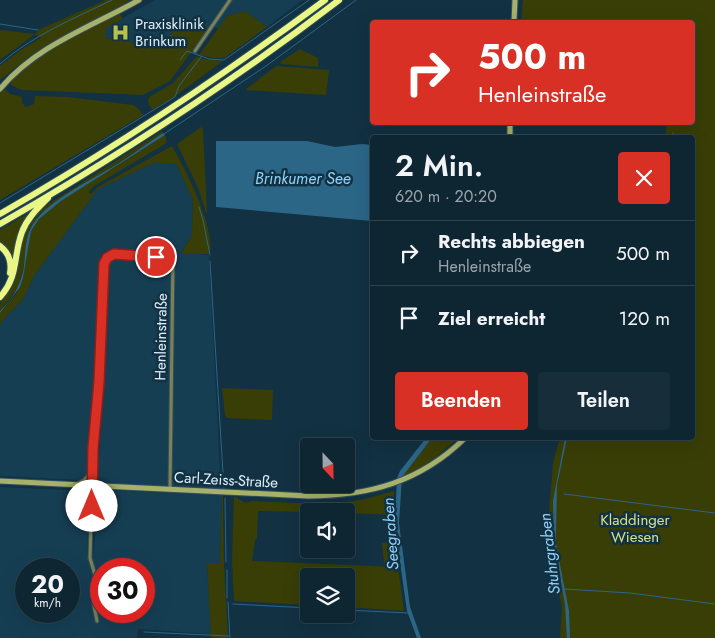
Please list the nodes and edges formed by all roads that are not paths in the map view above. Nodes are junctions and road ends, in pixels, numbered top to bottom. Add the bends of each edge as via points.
1 (139, 0) edge
2 (230, 0) edge
3 (325, 0) edge
4 (339, 0) edge
5 (515, 0) edge
6 (514, 20) edge
7 (195, 51) dead end
8 (0, 89) edge
9 (55, 192) junction
10 (0, 214) edge
11 (0, 224) edge
12 (0, 246) edge
13 (0, 292) edge
14 (0, 297) edge
15 (463, 440) edge
16 (92, 472) junction
17 (0, 481) edge
18 (75, 485) junction
19 (92, 486) junction
20 (170, 490) junction
21 (90, 558) edge

1 - 8 main road via 39,53 21,66
2 - 7 street
3 - 10 highway via 129,136
4 - 9 highway via 236,75
5 - 6 main road
9 - 11 highway
9 - 14 highway via 25,224 12,279
12 - 13 highway via 8,254 11,264 8,279
15 - 20 main road, Carl-Zeiss-Straße via 436,462 404,480 359,493 328,496
16 - 18 street
16 - 19 street, Henleinstraße
16 - 20 street, Henleinstraße via 104,264 114,254 173,257
17 - 18 main road, Carl-Zeiss-Straße
18 - 19 main road, Carl-Zeiss-Straße
19 - 20 main road, Carl-Zeiss-Straße
19 - 21 street, Henleinstraße

